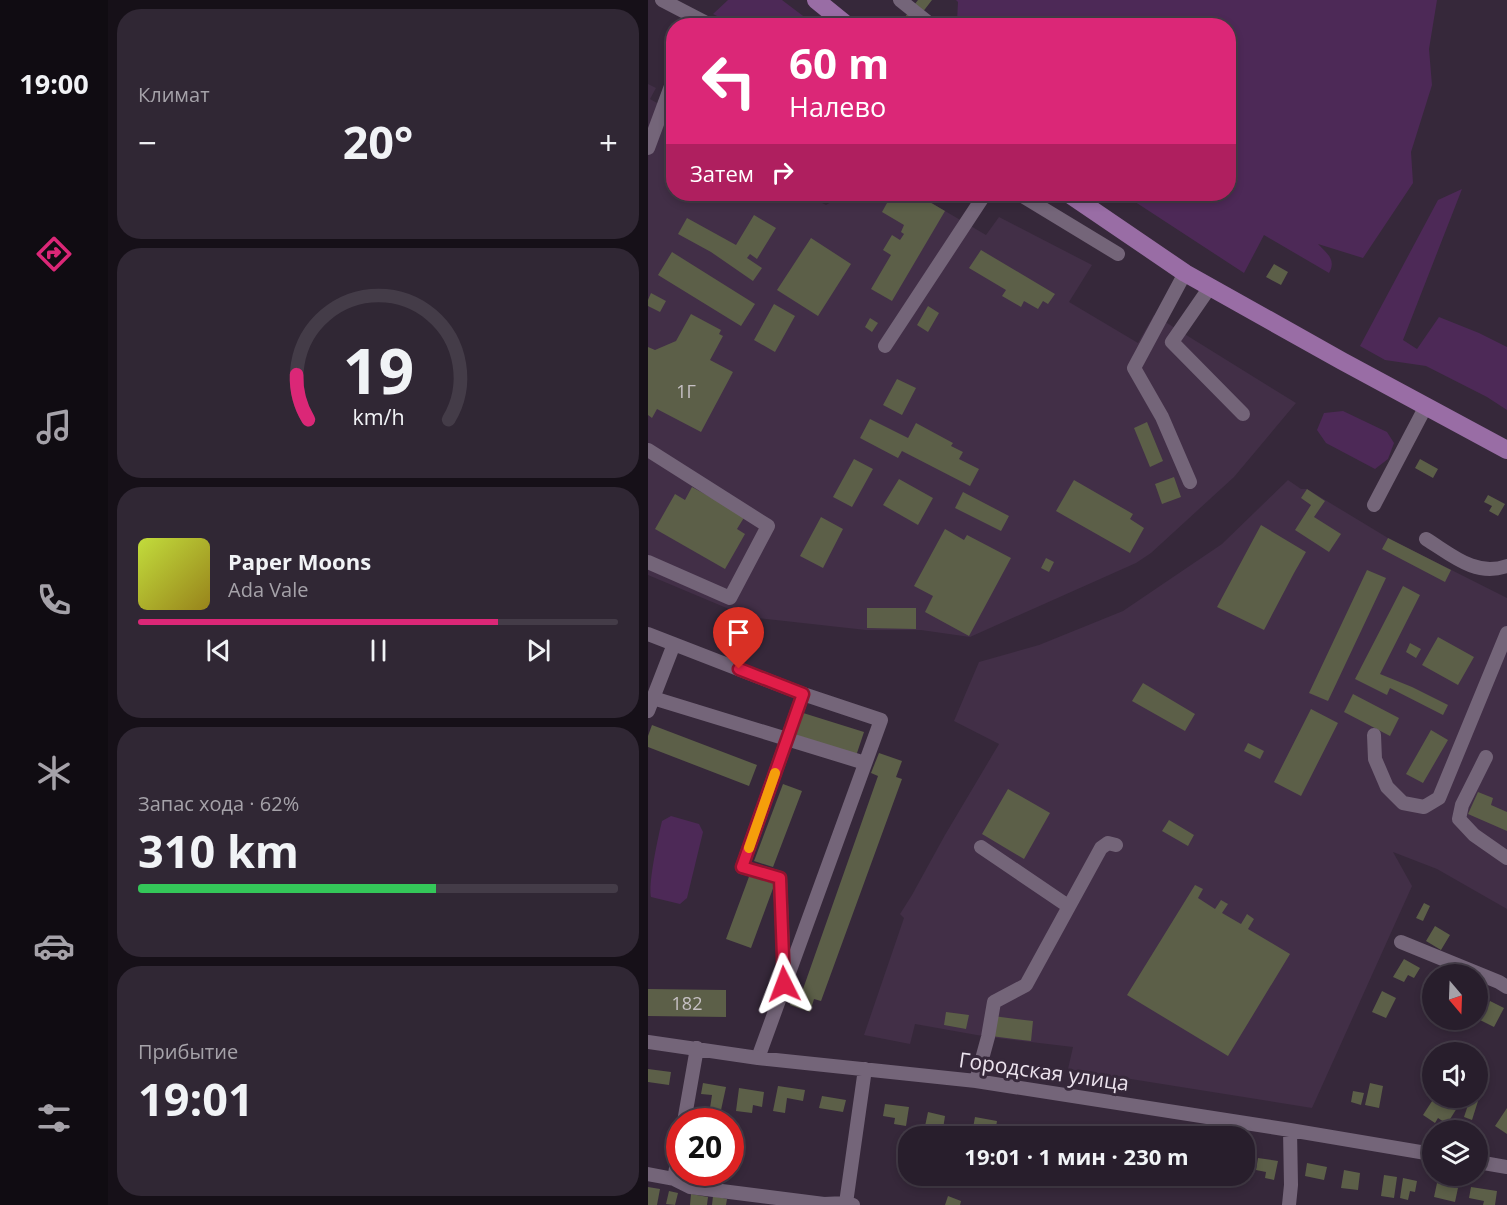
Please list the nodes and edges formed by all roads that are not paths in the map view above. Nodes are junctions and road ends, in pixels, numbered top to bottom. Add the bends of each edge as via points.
1 (662, 0) edge
2 (817, 0) edge
3 (900, 0) edge
4 (688, 18) edge
5 (838, 18) edge
6 (922, 18) edge
7 (666, 100) edge
8 (648, 148) edge
9 (980, 201) edge
10 (1031, 201) edge
11 (1079, 201) edge
12 (1118, 254) dead end
13 (1185, 273) junction
14 (1210, 287) junction
15 (885, 346) dead end
16 (1426, 406) junction
17 (1243, 414) dead end
18 (648, 450) edge
19 (1507, 450) edge
20 (1190, 482) dead end
21 (1374, 505) dead end
22 (1426, 539) dead end
23 (648, 562) edge
24 (1507, 566) edge
25 (1507, 633) edge
26 (648, 634) edge
27 (674, 644) junction
28 (803, 694) junction
29 (650, 704) edge
30 (1374, 735) dead end
31 (786, 739) junction
32 (1486, 757) dead end
33 (865, 763) junction
34 (1116, 845) dead end
35 (981, 847) dead end
36 (1507, 858) edge
37 (1068, 906) junction
38 (1401, 942) dead end
39 (784, 984) junction
40 (1507, 987) edge
41 (648, 1042) edge
42 (697, 1048) junction
43 (758, 1058) junction
44 (865, 1069) junction
45 (976, 1081) junction
46 (686, 1108) edge
47 (1290, 1130) junction
48 (1422, 1152) edge
49 (1488, 1164) edge
50 (1507, 1167) edge
51 (648, 1174) edge
52 (666, 1177) edge
53 (688, 1186) edge
54 (849, 1204) edge
55 (1289, 1205) edge

1 - 4 street
2 - 5 main road
3 - 6 street
7 - 8 street
9 - 15 street
10 - 12 street
11 - 13 main road
13 - 14 main road
13 - 20 street via 1134,368 1162,417
14 - 16 main road
14 - 17 street via 1172,342
16 - 19 main road
16 - 21 street
18 - 23 street via 768,525 730,598
22 - 24 street via 1468,565 1481,569
25 - 30 street via 1439,798 1424,807 1403,803 1387,787 1375,759
26 - 27 street
27 - 28 street
27 - 29 street
28 - 31 street
28 - 33 street via 881,720
29 - 31 street
31 - 33 street
31 - 39 street via 742,867 780,878
32 - 36 street via 1459,819
33 - 39 street
34 - 37 street via 1108,843 1101,848
35 - 37 street
37 - 45 street via 1026,986 994,1002
38 - 40 street
39 - 43 street
41 - 42 street, Городская улица
42 - 43 street, Городская улица
42 - 46 street
43 - 44 street, Городская улица
44 - 45 street, Городская улица
44 - 54 street
45 - 47 street, Городская улица
47 - 48 street, Городская улица
47 - 55 street
49 - 50 street
51 - 52 street
53 - 54 street

